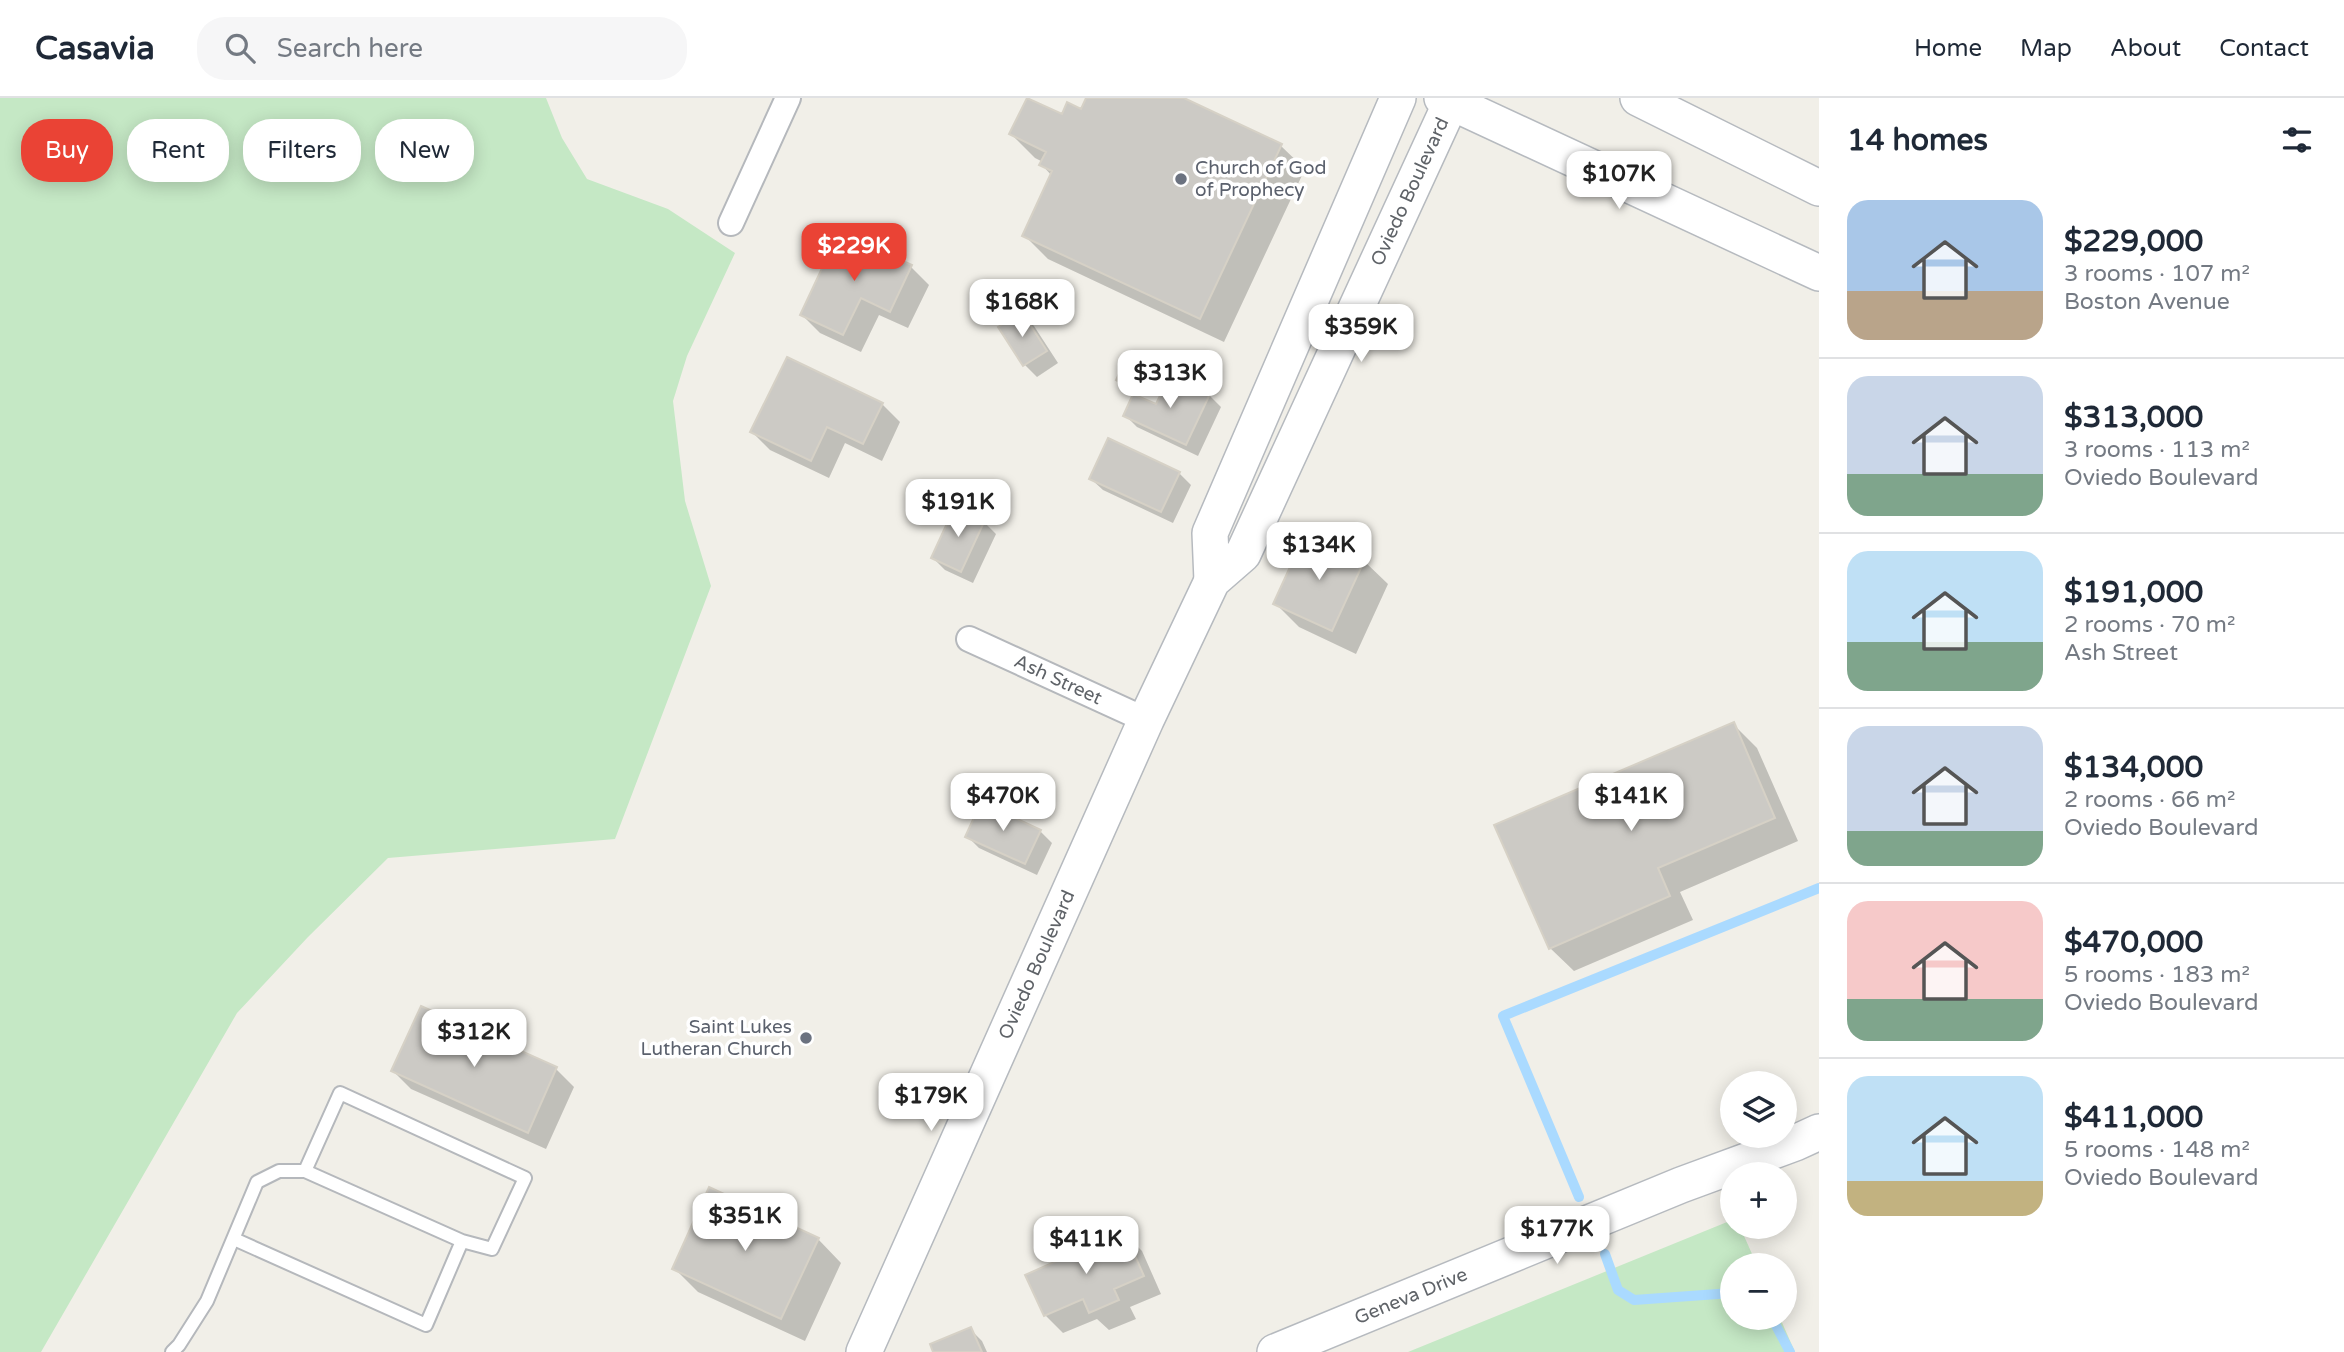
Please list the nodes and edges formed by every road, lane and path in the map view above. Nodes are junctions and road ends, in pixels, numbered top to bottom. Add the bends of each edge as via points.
1 (788, 98) edge
2 (1398, 98) edge
3 (1638, 98) edge
4 (1449, 99) edge
5 (1819, 188) edge
6 (731, 223) dead end
7 (1819, 272) edge
8 (1212, 581) junction
9 (969, 639) dead end
10 (1146, 720) junction
11 (1819, 1132) edge
12 (305, 1171) junction
13 (234, 1239) junction
14 (462, 1241) junction
15 (172, 1352) edge
16 (864, 1352) edge
17 (1275, 1352) edge

1 - 6 street
2 - 8 main road, Oviedo Boulevard via 1210,534
3 - 5 main road
4 - 7 main road
4 - 8 main road, Oviedo Boulevard via 1243,554
8 - 10 main road, Oviedo Boulevard
9 - 10 street, Ash Street
10 - 16 main road, Oviedo Boulevard
11 - 17 main road, Geneva Drive
12 - 13 lane via 279,1171 257,1182
12 - 14 lane
12 - 14 lane via 340,1093 525,1178 492,1249
13 - 14 lane via 426,1325
13 - 15 lane via 207,1301

